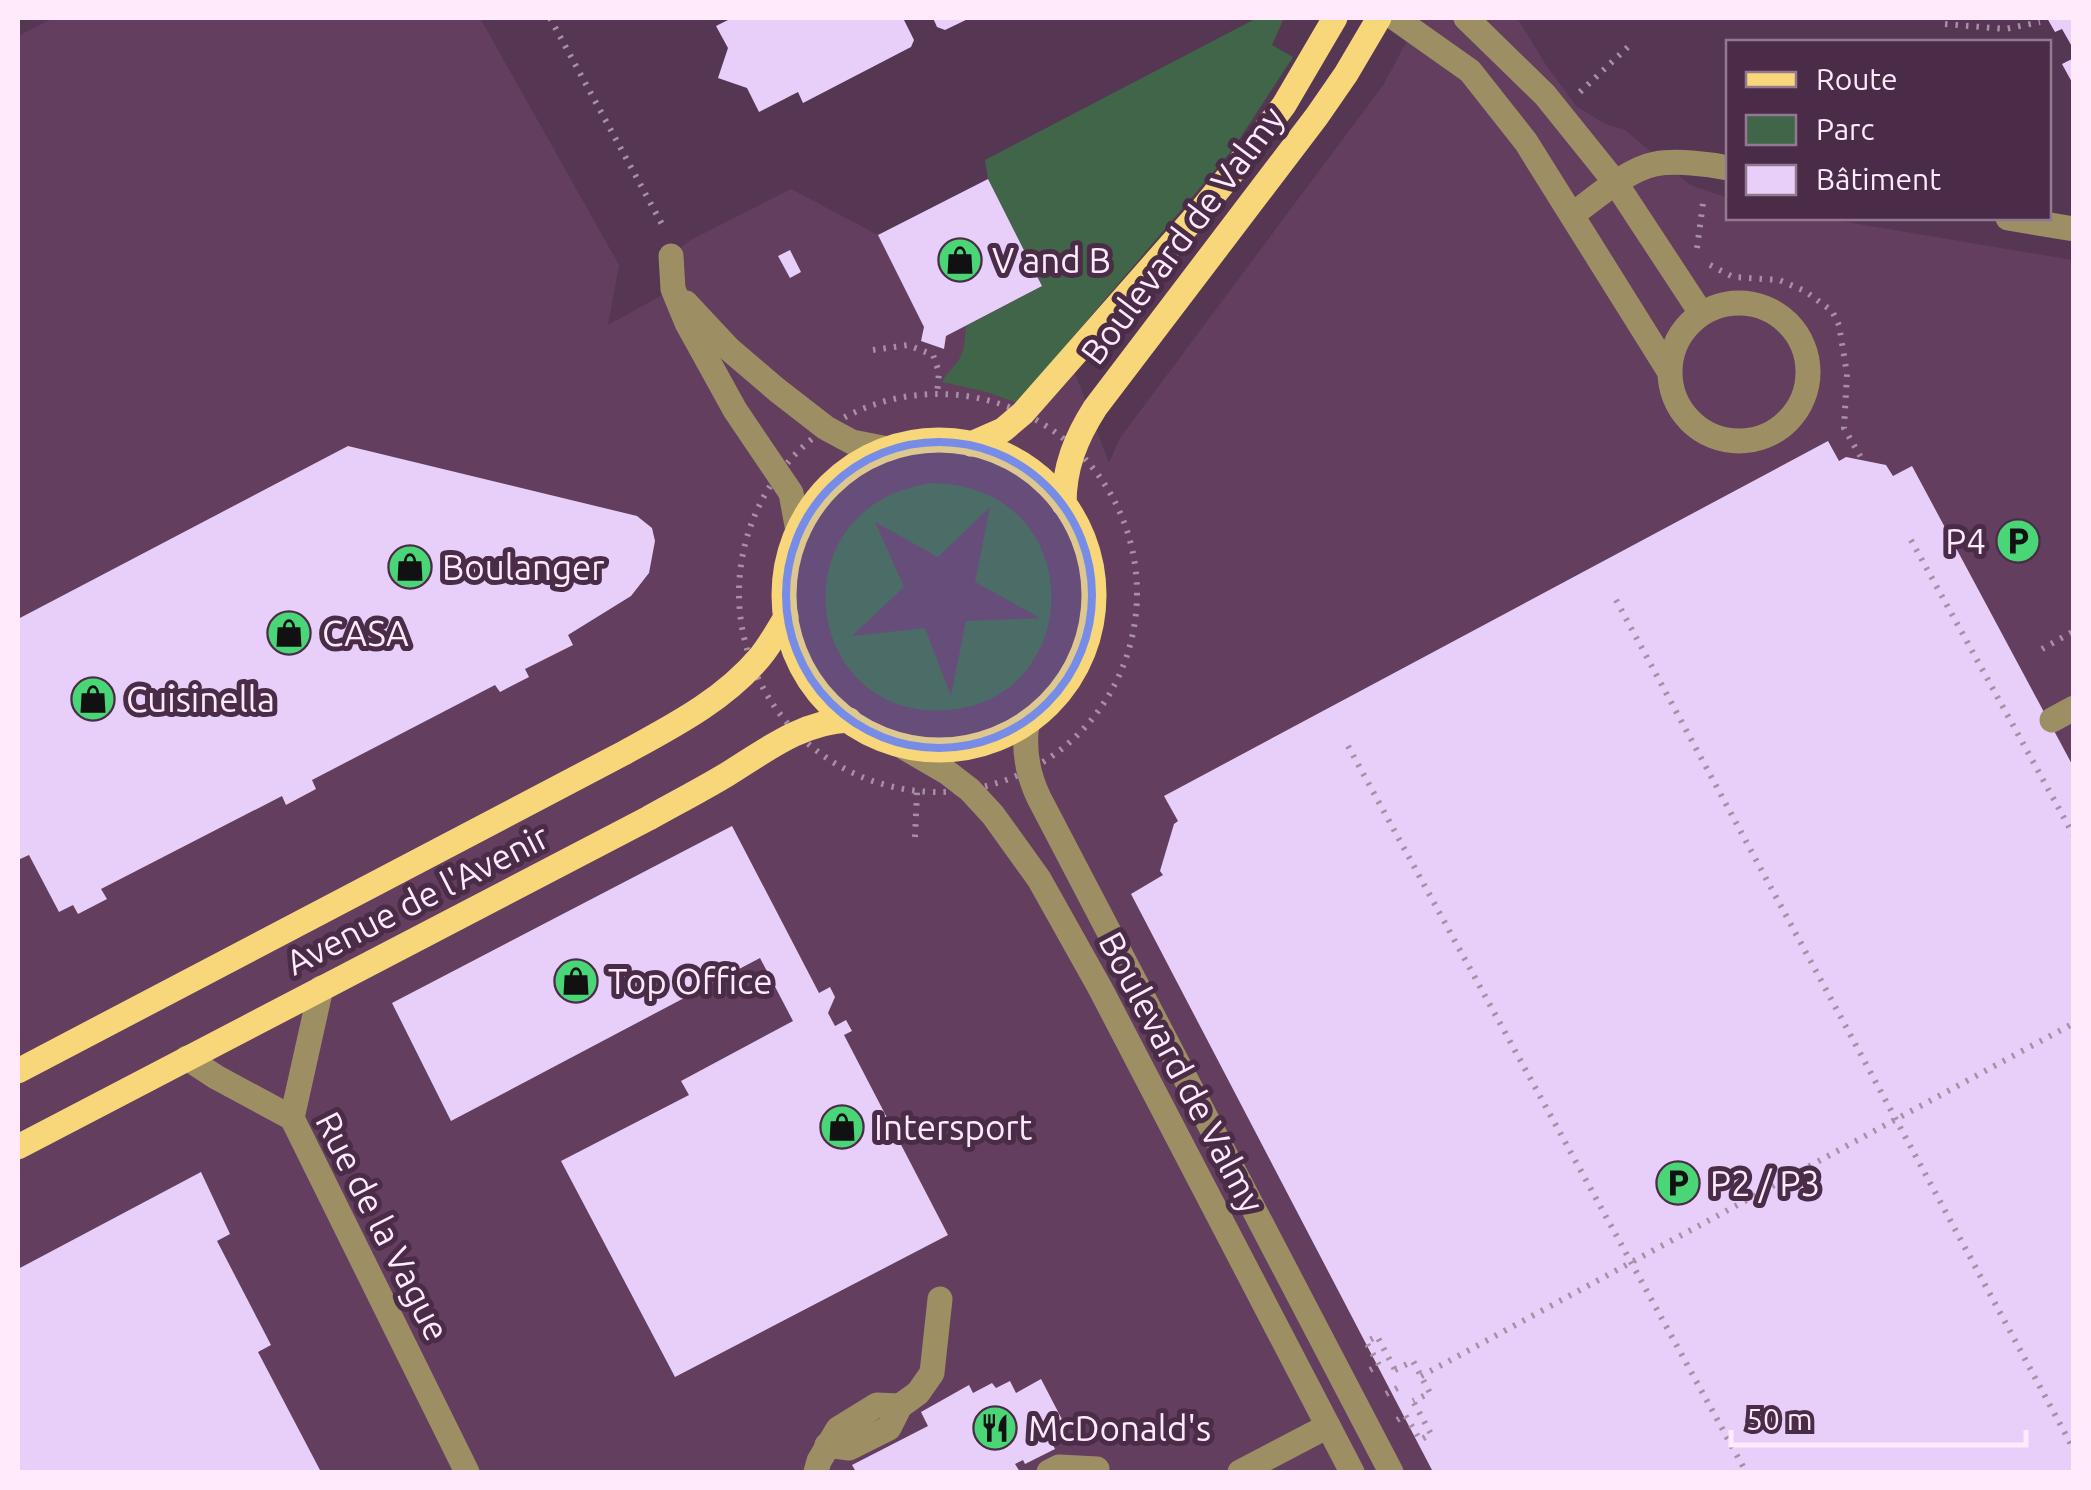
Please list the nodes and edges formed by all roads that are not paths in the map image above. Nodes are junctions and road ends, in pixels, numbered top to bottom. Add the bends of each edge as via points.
1 (1335, 18) edge
2 (1379, 18) edge
3 (1395, 18) edge
4 (1466, 18) edge
5 (1719, 166) edge
6 (1615, 182) junction
7 (1572, 215) junction
8 (2020, 220) edge
9 (2074, 229) edge
10 (669, 245) road end
11 (673, 289) junction
12 (1702, 313) junction
13 (1669, 370) junction
14 (971, 444) junction
15 (888, 449) junction
16 (1064, 504) junction
17 (798, 531) junction
18 (786, 616) junction
19 (848, 720) junction
20 (1027, 723) junction
21 (900, 745) junction
22 (321, 988) junction
23 (187, 1058) junction
24 (18, 1072) edge
25 (292, 1118) junction
26 (18, 1146) edge
27 (940, 1299) dead end
28 (1328, 1426) junction
29 (1097, 1469) dead end
30 (467, 1472) edge
31 (816, 1472) edge
32 (1049, 1472) edge
33 (1240, 1472) edge
34 (1352, 1472) edge
35 (1391, 1472) edge

1 - 14 main road, Boulevard de Valmy via 1284,105 1204,207 1024,413
2 - 16 main road, Boulevard de Valmy via 1317,116 1095,408 1074,448
3 - 7 street via 1470,72
4 - 6 street via 1546,95
5 - 6 street via 1654,164
6 - 7 street
6 - 12 street
7 - 13 street
8 - 9 street
10 - 11 street
11 - 15 street via 730,349 826,428
11 - 17 street via 735,410 791,493
12 - 13 street via 1684,328
12 - 13 street via 1741,302 1780,316 1804,346 1808,381 1802,402 1772,433 1730,441 1691,423 1678,406
14 - 15 main road via 921,441
14 - 16 main road via 1023,466
15 - 17 main road via 828,486
16 - 20 main road via 1091,564 1091,628 1064,688
17 - 18 main road via 787,564
18 - 19 main road via 811,682
18 - 24 main road, Avenue de l'Avenir via 752,666 704,706
19 - 21 main road
19 - 22 main road, Avenue de l'Avenir via 795,732 649,818
20 - 21 main road via 956,749
20 - 35 street, Boulevard de Valmy via 1028,770 1039,798
21 - 28 street, Boulevard de Valmy via 970,790 1039,880
22 - 23 main road, Avenue de l'Avenir
22 - 25 street
23 - 25 street, Rue de la Vague
23 - 26 main road, Avenue de l'Avenir
25 - 30 street, Rue de la Vague
27 - 31 street via 932,1372 918,1393 900,1406 876,1405 838,1429
28 - 33 street
28 - 34 street, Boulevard de Valmy
29 - 32 street

